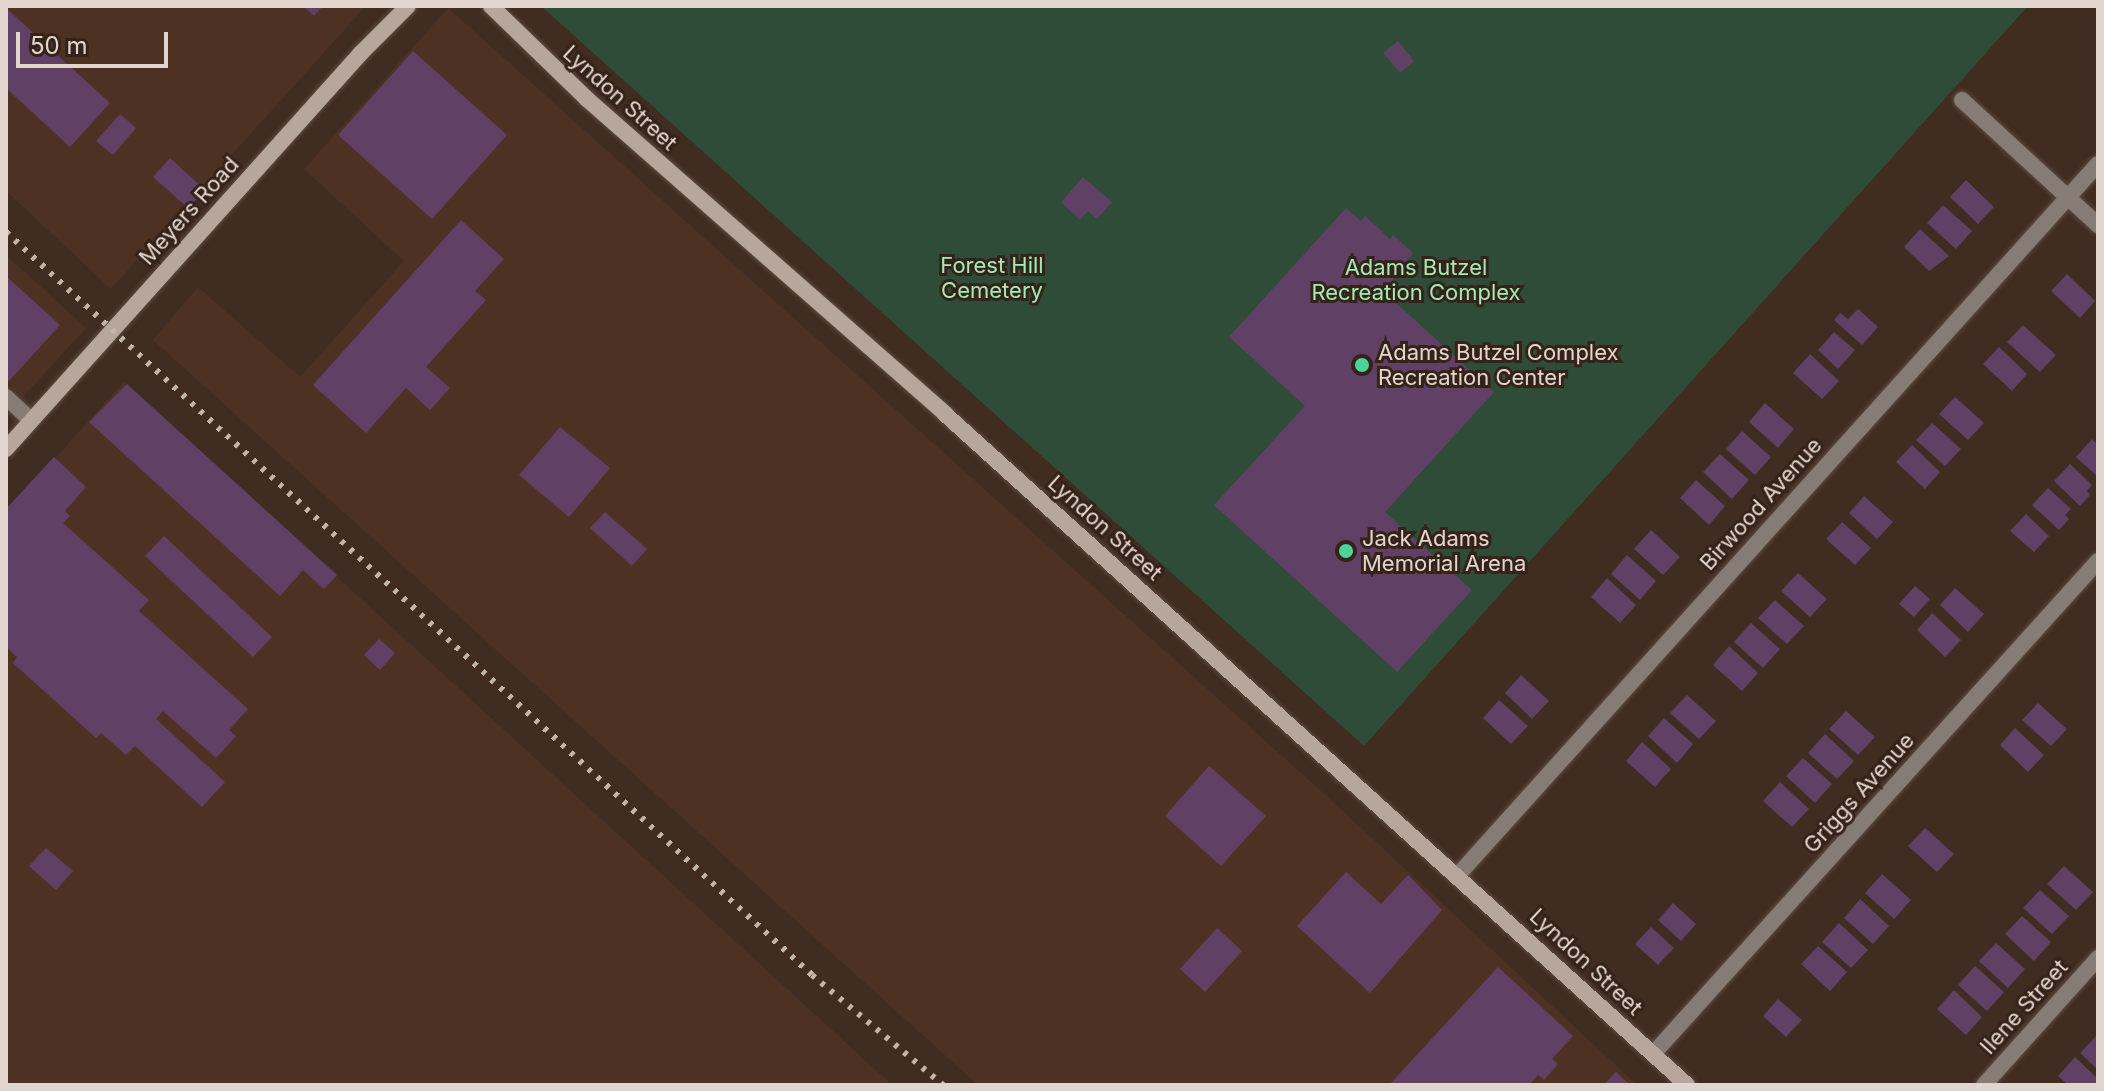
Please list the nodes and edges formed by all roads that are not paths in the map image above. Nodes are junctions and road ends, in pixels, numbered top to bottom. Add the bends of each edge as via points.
1 (408, 6) edge
2 (491, 6) edge
3 (1962, 100) dead end
4 (2098, 164) edge
5 (2067, 197) junction
6 (2098, 225) edge
7 (6, 397) edge
8 (31, 420) junction
9 (6, 449) edge
10 (2098, 561) edge
11 (1458, 875) junction
12 (2098, 958) edge
13 (1653, 1054) junction
14 (1687, 1085) edge
15 (1984, 1085) edge

1 - 8 street, Meyers Road
2 - 11 street, Lyndon Street via 587,99
3 - 5 street
4 - 5 street, Birwood Avenue
5 - 6 street
5 - 11 street, Birwood Avenue
7 - 8 street
8 - 9 street, Meyers Road
10 - 13 street, Griggs Avenue
11 - 13 street, Lyndon Street
12 - 15 street, Ilene Street
13 - 14 street, Lyndon Street

